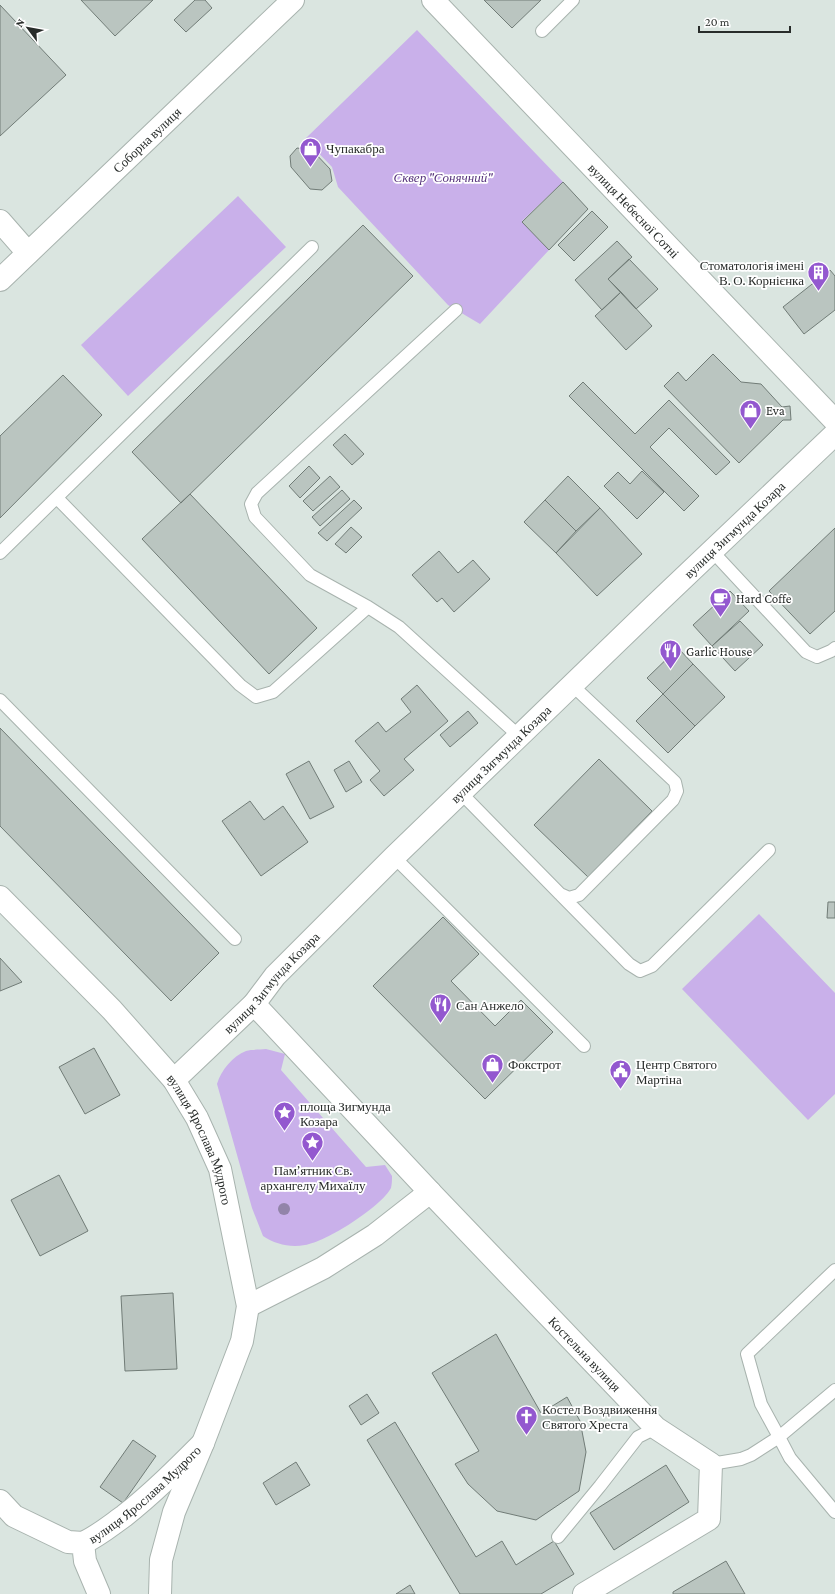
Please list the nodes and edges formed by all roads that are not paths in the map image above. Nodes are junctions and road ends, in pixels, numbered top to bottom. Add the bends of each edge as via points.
1 (293, 0) edge
2 (433, 0) edge
3 (573, 0) edge
4 (542, 30) dead end
5 (0, 221) edge
6 (312, 247) dead end
7 (28, 253) junction
8 (0, 280) edge
9 (456, 310) dead end
10 (835, 422) edge
11 (835, 434) edge
12 (57, 498) junction
13 (712, 551) junction
14 (0, 553) edge
15 (368, 607) junction
16 (835, 648) edge
17 (572, 685) junction
18 (0, 700) edge
19 (518, 736) junction
20 (461, 793) junction
21 (769, 850) dead end
22 (394, 857) junction
23 (560, 894) junction
24 (0, 897) edge
25 (235, 939) dead end
26 (254, 1004) junction
27 (584, 1046) dead end
28 (174, 1080) junction
29 (430, 1192) junction
30 (835, 1270) edge
31 (248, 1306) junction
32 (835, 1390) edge
33 (656, 1428) junction
34 (779, 1437) junction
35 (204, 1443) junction
36 (711, 1464) junction
37 (0, 1501) edge
38 (835, 1512) edge
39 (558, 1537) dead end
40 (83, 1543) junction
41 (99, 1594) edge
42 (160, 1594) edge
43 (584, 1594) edge

1 - 7 street, Соборна вулиця
2 - 10 street, вулиця Небесної Сотні
3 - 4 lane
5 - 7 street
6 - 12 lane
7 - 8 street, Соборна вулиця
9 - 15 lane via 257,493 251,504 255,517 310,575
11 - 13 street, вулиця Зигмунда Козара
12 - 14 lane
12 - 15 lane via 240,685 256,697 273,692
13 - 16 lane via 806,652 817,657
13 - 17 street, вулиця Зигмунда Козара
15 - 19 lane via 399,627
17 - 19 street, вулиця Зигмунда Козара
17 - 23 lane via 674,782 677,790 673,800 579,895 569,898
18 - 25 lane
19 - 20 street, вулиця Зигмунда Козара
20 - 22 street, вулиця Зигмунда Козара
20 - 23 lane
21 - 23 lane via 652,966 640,971 629,964
22 - 26 street, вулиця Зигмунда Козара via 275,976
22 - 27 lane
24 - 28 street, вулиця Ярослава Мудрого via 112,1010
26 - 28 street, вулиця Зигмунда Козара
26 - 29 street
28 - 31 street, вулиця Ярослава Мудрого via 197,1118 220,1169
29 - 31 street via 369,1239 323,1268
29 - 33 street, Костельна вулиця
30 - 34 lane via 747,1354 761,1404
31 - 35 street, вулиця Ярослава Мудрого via 242,1341
32 - 34 lane
33 - 36 street, Костельна вулиця
33 - 39 lane via 638,1437
34 - 36 lane via 752,1456
34 - 38 lane via 790,1458
35 - 40 street, вулиця Ярослава Мудрого via 137,1506 97,1536
35 - 42 street, вулиця Ярослава Мудрого via 174,1512 161,1560
36 - 43 street via 708,1520
37 - 40 street, вулиця Ярослава Мудрого via 14,1516 68,1542
40 - 41 street, вулиця Ярослава Мудрого via 85,1561

